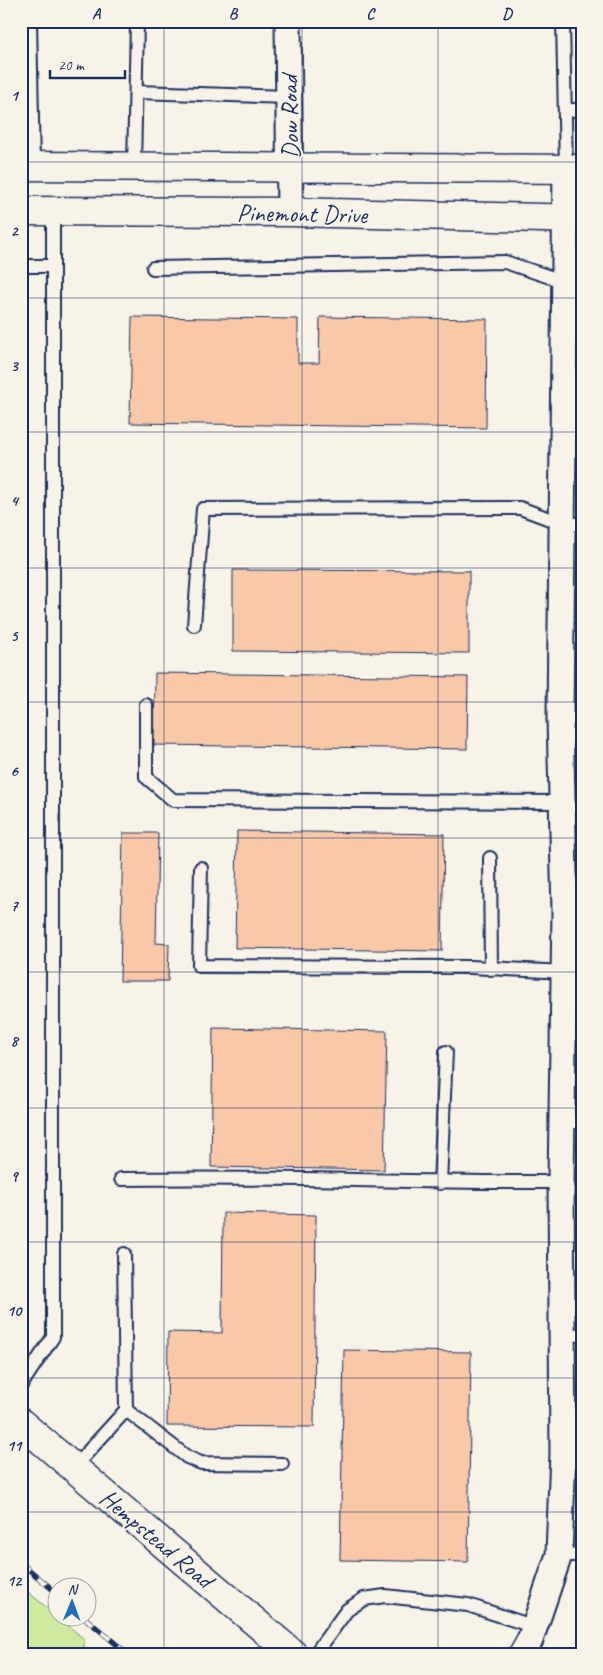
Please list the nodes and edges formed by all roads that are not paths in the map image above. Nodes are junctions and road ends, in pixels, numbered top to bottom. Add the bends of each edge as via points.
1 (30, 21) edge
2 (137, 21) edge
3 (288, 21) edge
4 (563, 21) edge
5 (136, 92) junction
6 (289, 97) junction
7 (565, 110) junction
8 (582, 110) edge
9 (27, 166) edge
10 (134, 167) junction
11 (290, 167) junction
12 (574, 169) edge
13 (21, 211) edge
14 (53, 211) junction
15 (290, 212) junction
16 (573, 219) edge
17 (21, 266) edge
18 (53, 266) junction
19 (153, 268) dead end
20 (571, 293) edge
21 (572, 524) edge
22 (194, 625) dead end
23 (146, 705) dead end
24 (571, 719) edge
25 (563, 802) junction
26 (490, 858) dead end
27 (201, 868) dead end
28 (574, 911) edge
29 (491, 968) junction
30 (565, 972) junction
31 (446, 1052) dead end
32 (572, 1122) edge
33 (121, 1178) dead end
34 (562, 1182) junction
35 (440, 1183) junction
36 (124, 1254) dead end
37 (572, 1334) edge
38 (21, 1385) edge
39 (126, 1410) junction
40 (21, 1423) edge
41 (282, 1464) dead end
42 (74, 1468) junction
43 (570, 1555) edge
44 (535, 1627) junction
45 (293, 1654) edge
46 (315, 1654) edge
47 (522, 1654) edge

1 - 9 lane
2 - 5 lane
3 - 6 street, Dow Road
4 - 7 lane
5 - 6 lane
5 - 10 lane
6 - 11 street, Dow Road
7 - 8 lane
7 - 12 lane
9 - 10 main road, Pinemont Drive
10 - 11 main road, Pinemont Drive
11 - 12 main road, Pinemont Drive
11 - 15 street, Dow Road
12 - 16 street
13 - 14 main road, Pinemont Drive
14 - 15 main road, Pinemont Drive
14 - 18 lane
15 - 16 main road, Pinemont Drive
16 - 20 street
17 - 18 lane
18 - 38 lane via 53,1337
19 - 20 lane via 505,262
20 - 21 street
21 - 22 lane via 520,508 203,509
21 - 24 street
23 - 25 lane via 146,778 173,800
24 - 25 street
25 - 28 street
26 - 29 lane
27 - 29 lane via 199,966
28 - 30 street
29 - 30 lane
30 - 32 street
31 - 35 lane
32 - 34 street
33 - 35 lane
34 - 35 lane
34 - 37 street
36 - 39 lane
37 - 43 street via 563,1453
39 - 41 lane via 186,1457 201,1462
39 - 42 lane
40 - 42 main road, Hempstead Road
42 - 45 main road, Hempstead Road
43 - 44 street
44 - 46 lane via 468,1605 385,1596 364,1599 347,1610
44 - 47 street

